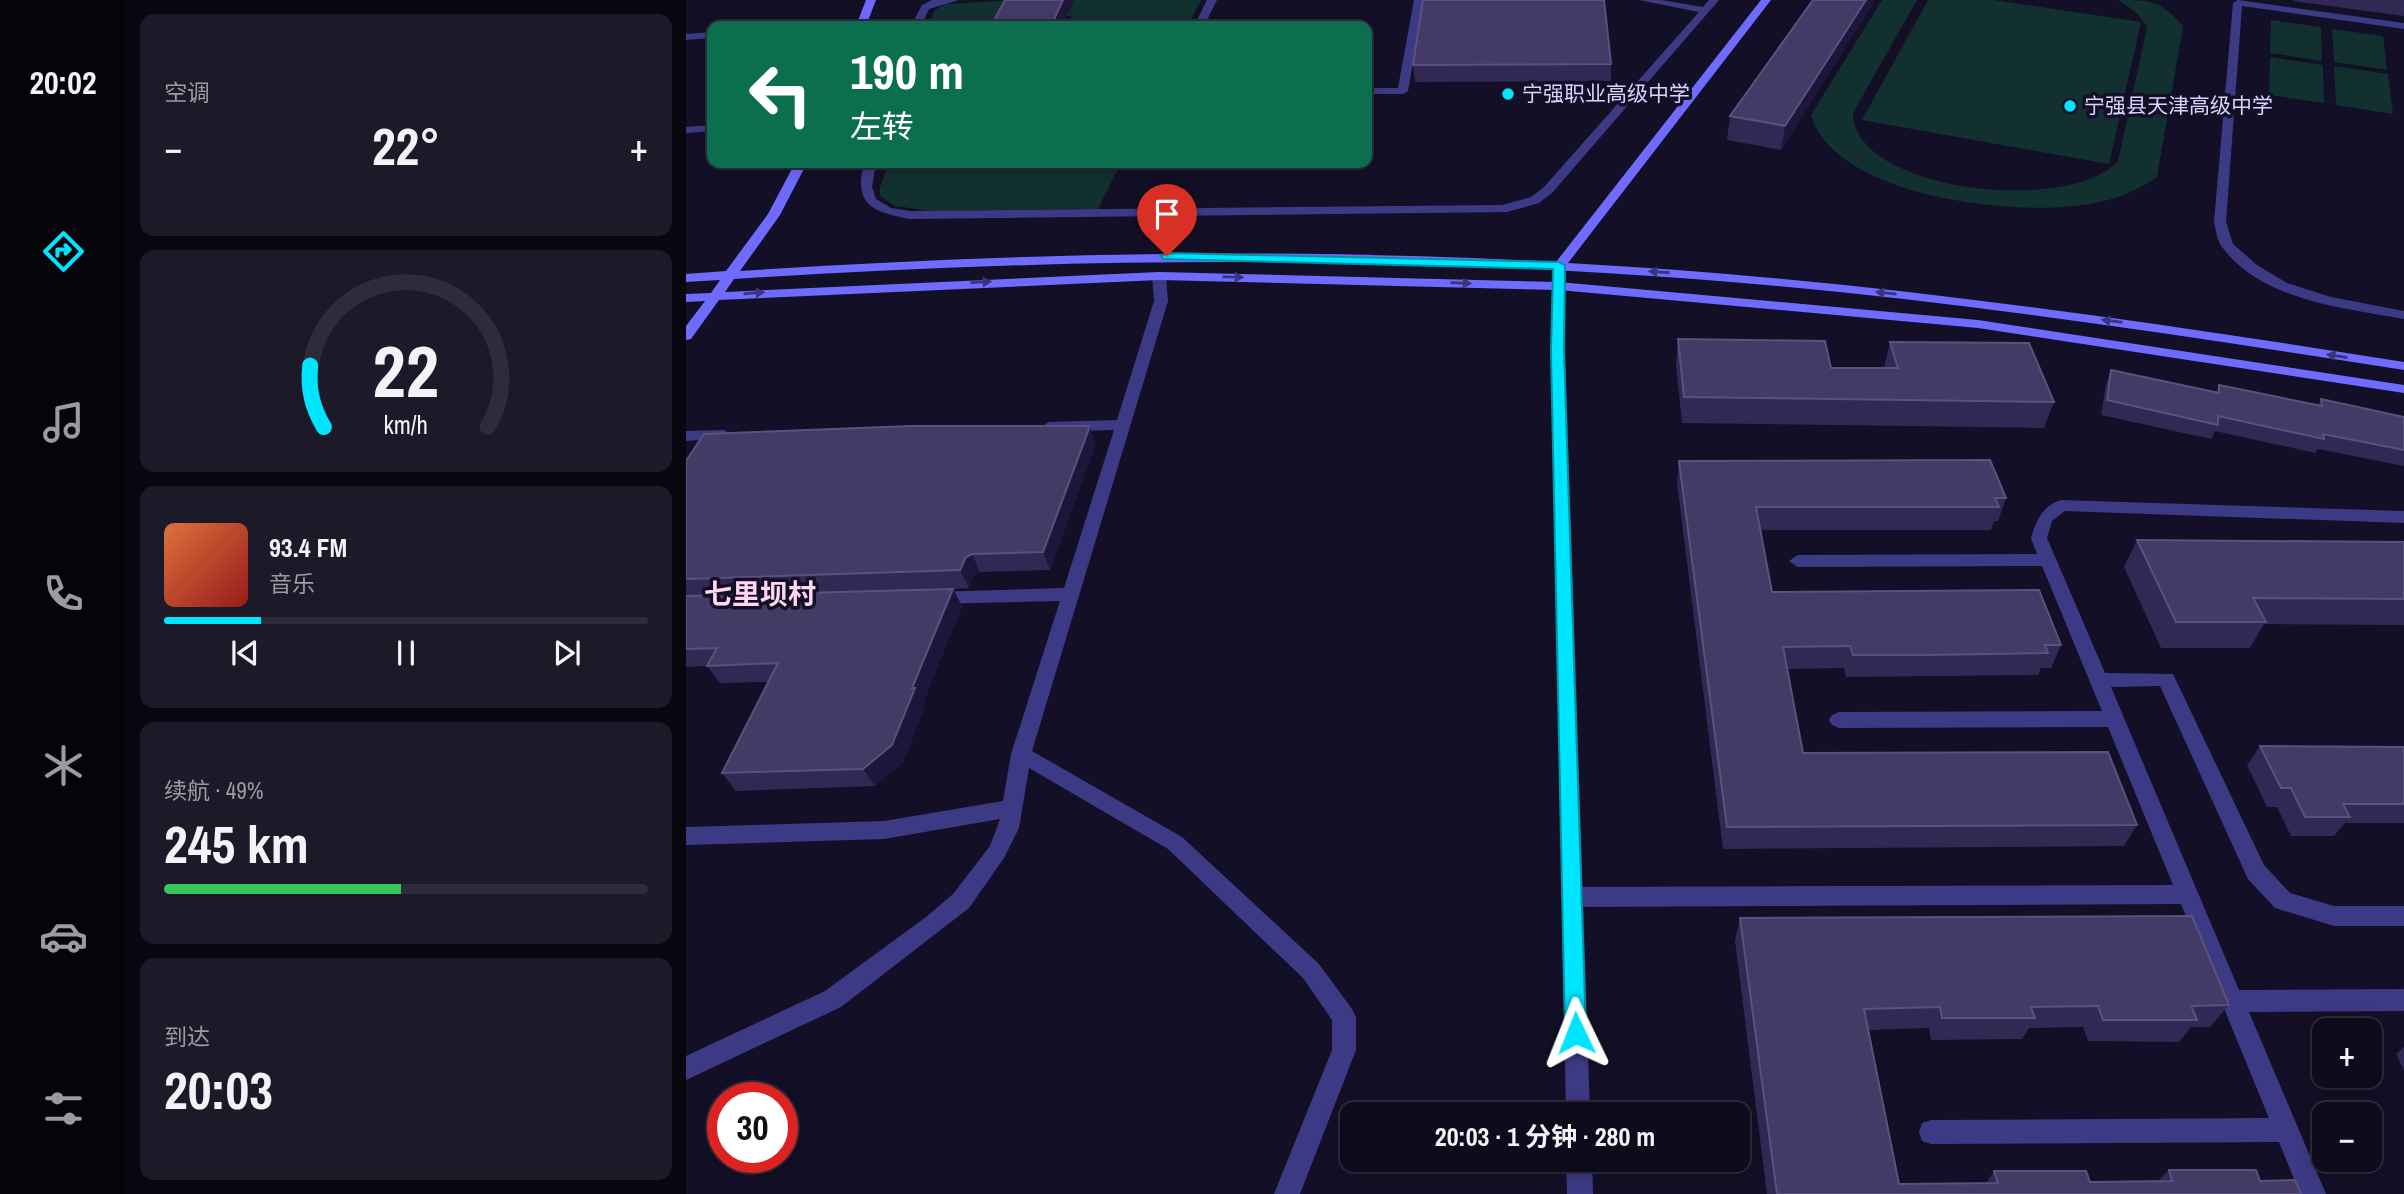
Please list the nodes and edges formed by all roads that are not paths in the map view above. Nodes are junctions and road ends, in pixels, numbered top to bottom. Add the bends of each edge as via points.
1 (871, 0) edge
2 (954, 0) edge
3 (1212, 0) edge
4 (1419, 0) edge
5 (1644, 0) edge
6 (1766, 0) edge
7 (2233, 1) edge
8 (1710, 5) edge
9 (863, 21) edge
10 (918, 21) edge
11 (1202, 21) edge
12 (2404, 26) edge
13 (707, 35) edge
14 (686, 37) edge
15 (1372, 91) edge
16 (707, 128) edge
17 (686, 130) edge
18 (798, 168) edge
19 (868, 168) edge
20 (1559, 265) junction
21 (731, 275) junction
22 (1158, 276) junction
23 (686, 278) edge
24 (1559, 286) junction
25 (716, 296) junction
26 (686, 298) edge
27 (2404, 314) edge
28 (686, 336) edge
29 (2404, 366) edge
30 (2404, 389) edge
31 (1123, 425) junction
32 (1027, 427) edge
33 (741, 435) edge
34 (686, 436) edge
35 (2404, 517) edge
36 (2048, 560) junction
37 (1798, 561) dead end
38 (1070, 594) junction
39 (919, 599) edge
40 (2098, 680) junction
41 (2115, 719) junction
42 (1839, 720) dead end
43 (1021, 754) junction
44 (1013, 808) junction
45 (686, 836) edge
46 (2188, 894) junction
47 (1572, 897) junction
48 (2404, 916) edge
49 (2404, 1000) edge
50 (2233, 1001) junction
51 (686, 1068) edge
52 (1578, 1102) edge
53 (2287, 1130) junction
54 (1931, 1132) dead end
55 (1579, 1172) edge
56 (1287, 1194) edge
57 (1580, 1194) edge
58 (2314, 1194) edge

1 - 9 street
2 - 10 street via 925,7
3 - 11 street
4 - 15 street via 1403,91
5 - 8 street
6 - 20 street
7 - 12 street
7 - 27 street via 2220,222 2227,245 2282,286 2329,301
8 - 19 street via 1548,190 1535,200 1503,209 910,215 873,205 866,192
13 - 14 street
16 - 17 street
18 - 21 street via 774,215
20 - 21 street via 1120,257
20 - 24 street
29 -> 20 street via 1978,302
21 - 23 street
21 - 25 street
22 -> 24 street
25 -> 22 street
22 - 31 street via 1161,301
24 - 30 street via 1978,324
24 - 47 street
25 - 26 street
25 - 28 street
31 - 32 street
31 - 38 street
33 - 34 street
35 - 36 street via 2061,505 2045,519 2039,538
36 - 37 street
36 - 40 street
38 - 39 street
38 - 43 street
40 - 41 street
40 - 48 street via 2166,679 2256,872 2283,901 2334,916
41 - 42 street
41 - 46 street
43 - 44 street
43 - 56 street via 1175,843 1311,971 1344,1017 1344,1050
44 - 45 street via 884,830
44 - 51 street via 997,852 961,901 934,924 833,999
46 - 47 street
46 - 50 street
47 - 52 street
49 - 50 street
50 - 53 street
53 - 54 street
53 - 58 street
55 - 57 street

